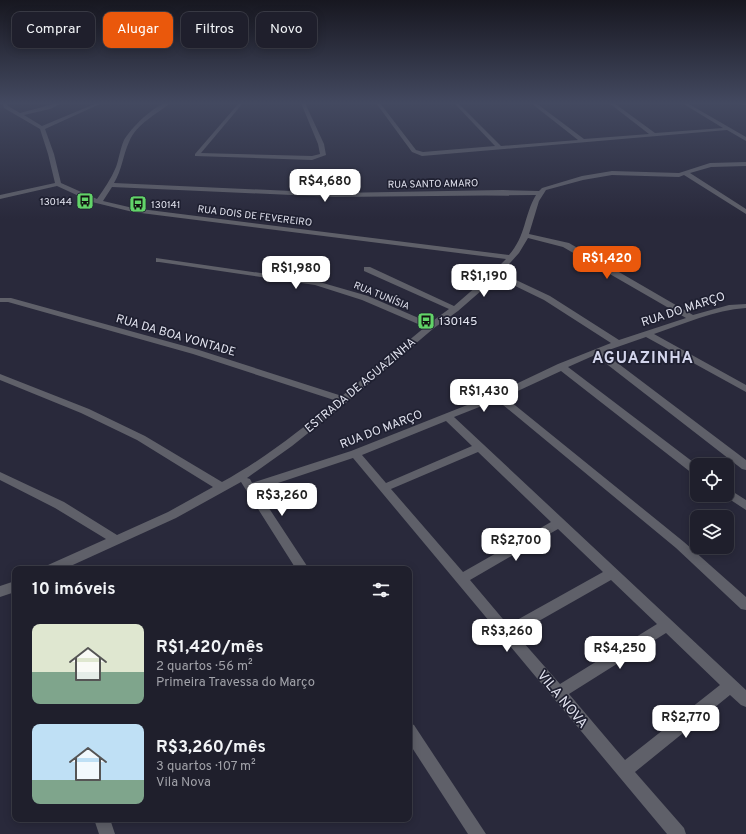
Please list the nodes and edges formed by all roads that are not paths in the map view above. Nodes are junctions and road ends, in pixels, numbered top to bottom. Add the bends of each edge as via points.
1 (47, 142) edge
2 (126, 142) edge
3 (207, 142) edge
4 (320, 142) edge
5 (407, 142) edge
6 (494, 142) edge
7 (562, 142) edge
8 (500, 148) junction
9 (746, 164) edge
10 (685, 173) junction
11 (58, 184) junction
12 (110, 185) junction
13 (540, 193) junction
14 (0, 197) edge
15 (98, 202) junction
16 (746, 212) edge
17 (526, 236) junction
18 (511, 257) junction
19 (159, 260) dead end
20 (367, 269) dead end
21 (496, 274) junction
22 (0, 300) edge
23 (746, 306) edge
24 (455, 309) junction
25 (692, 318) junction
26 (431, 326) junction
27 (647, 334) junction
28 (618, 344) junction
29 (596, 351) junction
30 (561, 366) junction
31 (0, 377) edge
32 (746, 389) edge
33 (498, 396) junction
34 (344, 400) junction
35 (447, 416) junction
36 (479, 447) junction
37 (355, 454) junction
38 (690, 465) edge
39 (746, 466) edge
40 (0, 476) edge
41 (242, 476) junction
42 (223, 488) junction
43 (248, 488) junction
44 (384, 488) junction
45 (734, 497) edge
46 (746, 506) edge
47 (559, 523) junction
48 (116, 540) junction
49 (59, 566) edge
50 (300, 566) edge
51 (613, 573) junction
52 (461, 579) junction
53 (12, 587) edge
54 (0, 592) edge
55 (746, 606) edge
56 (668, 625) junction
57 (506, 633) junction
58 (731, 685) junction
59 (558, 693) junction
60 (746, 700) edge
61 (412, 735) edge
62 (624, 771) junction
63 (103, 822) edge
64 (107, 834) edge
65 (478, 834) edge
66 (678, 834) edge

1 - 11 street
2 - 12 street via 119,167
3 - 4 street via 197,155 312,158 323,155
5 - 8 street via 414,152 430,154
6 - 8 street
7 - 8 street
9 - 10 street via 710,165
10 - 13 street via 612,173 554,186
10 - 16 street
11 - 14 street
11 - 15 street, RUA DOIS DE FEVEREIRO
12 - 13 street, RUA SANTO AMARO via 335,195
12 - 15 street
13 - 17 street, ESTRADA DE AGUAZINHA via 534,204
15 - 18 street, RUA DOIS DE FEVEREIRO via 133,210
17 - 18 street, ESTRADA DE AGUAZINHA
17 - 25 street via 566,245
18 - 21 street, ESTRADA DE AGUAZINHA
19 - 26 street, RUA TUNÍSIA via 316,284 365,298
20 - 24 street
21 - 24 street, ESTRADA DE AGUAZINHA
21 - 28 street via 547,298
22 - 34 street, RUA DA BOA VONTADE via 8,300 196,352
23 - 25 street, RUA DO MARÇO via 729,307
24 - 26 street, ESTRADA DE AGUAZINHA
25 - 27 street, RUA DO MARÇO
26 - 34 street, ESTRADA DE AGUAZINHA
27 - 28 street, RUA DO MARÇO
27 - 32 street
28 - 29 street, RUA DO MARÇO
29 - 30 street, RUA DO MARÇO
29 - 39 street
30 - 33 street, RUA DO MARÇO
30 - 38 street
31 - 42 street via 84,411 141,438
33 - 35 street, RUA DO MARÇO
33 - 55 street via 680,545
34 - 41 street, ESTRADA DE AGUAZINHA
35 - 36 street
35 - 37 street, RUA DO MARÇO
36 - 44 street
36 - 47 street
37 - 43 street, RUA DO MARÇO
37 - 44 street, VILA NOVA
40 - 48 street via 84,517
41 - 42 street, ESTRADA DE AGUAZINHA
41 - 43 street
42 - 48 street, ESTRADA DE AGUAZINHA
43 - 50 street
44 - 52 street, VILA NOVA
45 - 46 street
47 - 51 street
47 - 52 street
48 - 49 street, ESTRADA DE AGUAZINHA
51 - 56 street
51 - 57 street
52 - 57 street, VILA NOVA
53 - 54 street
56 - 58 street
56 - 59 street
57 - 59 street, VILA NOVA
58 - 60 street
58 - 62 street
59 - 62 street, VILA NOVA
61 - 65 street
62 - 66 street, VILA NOVA
63 - 64 street

